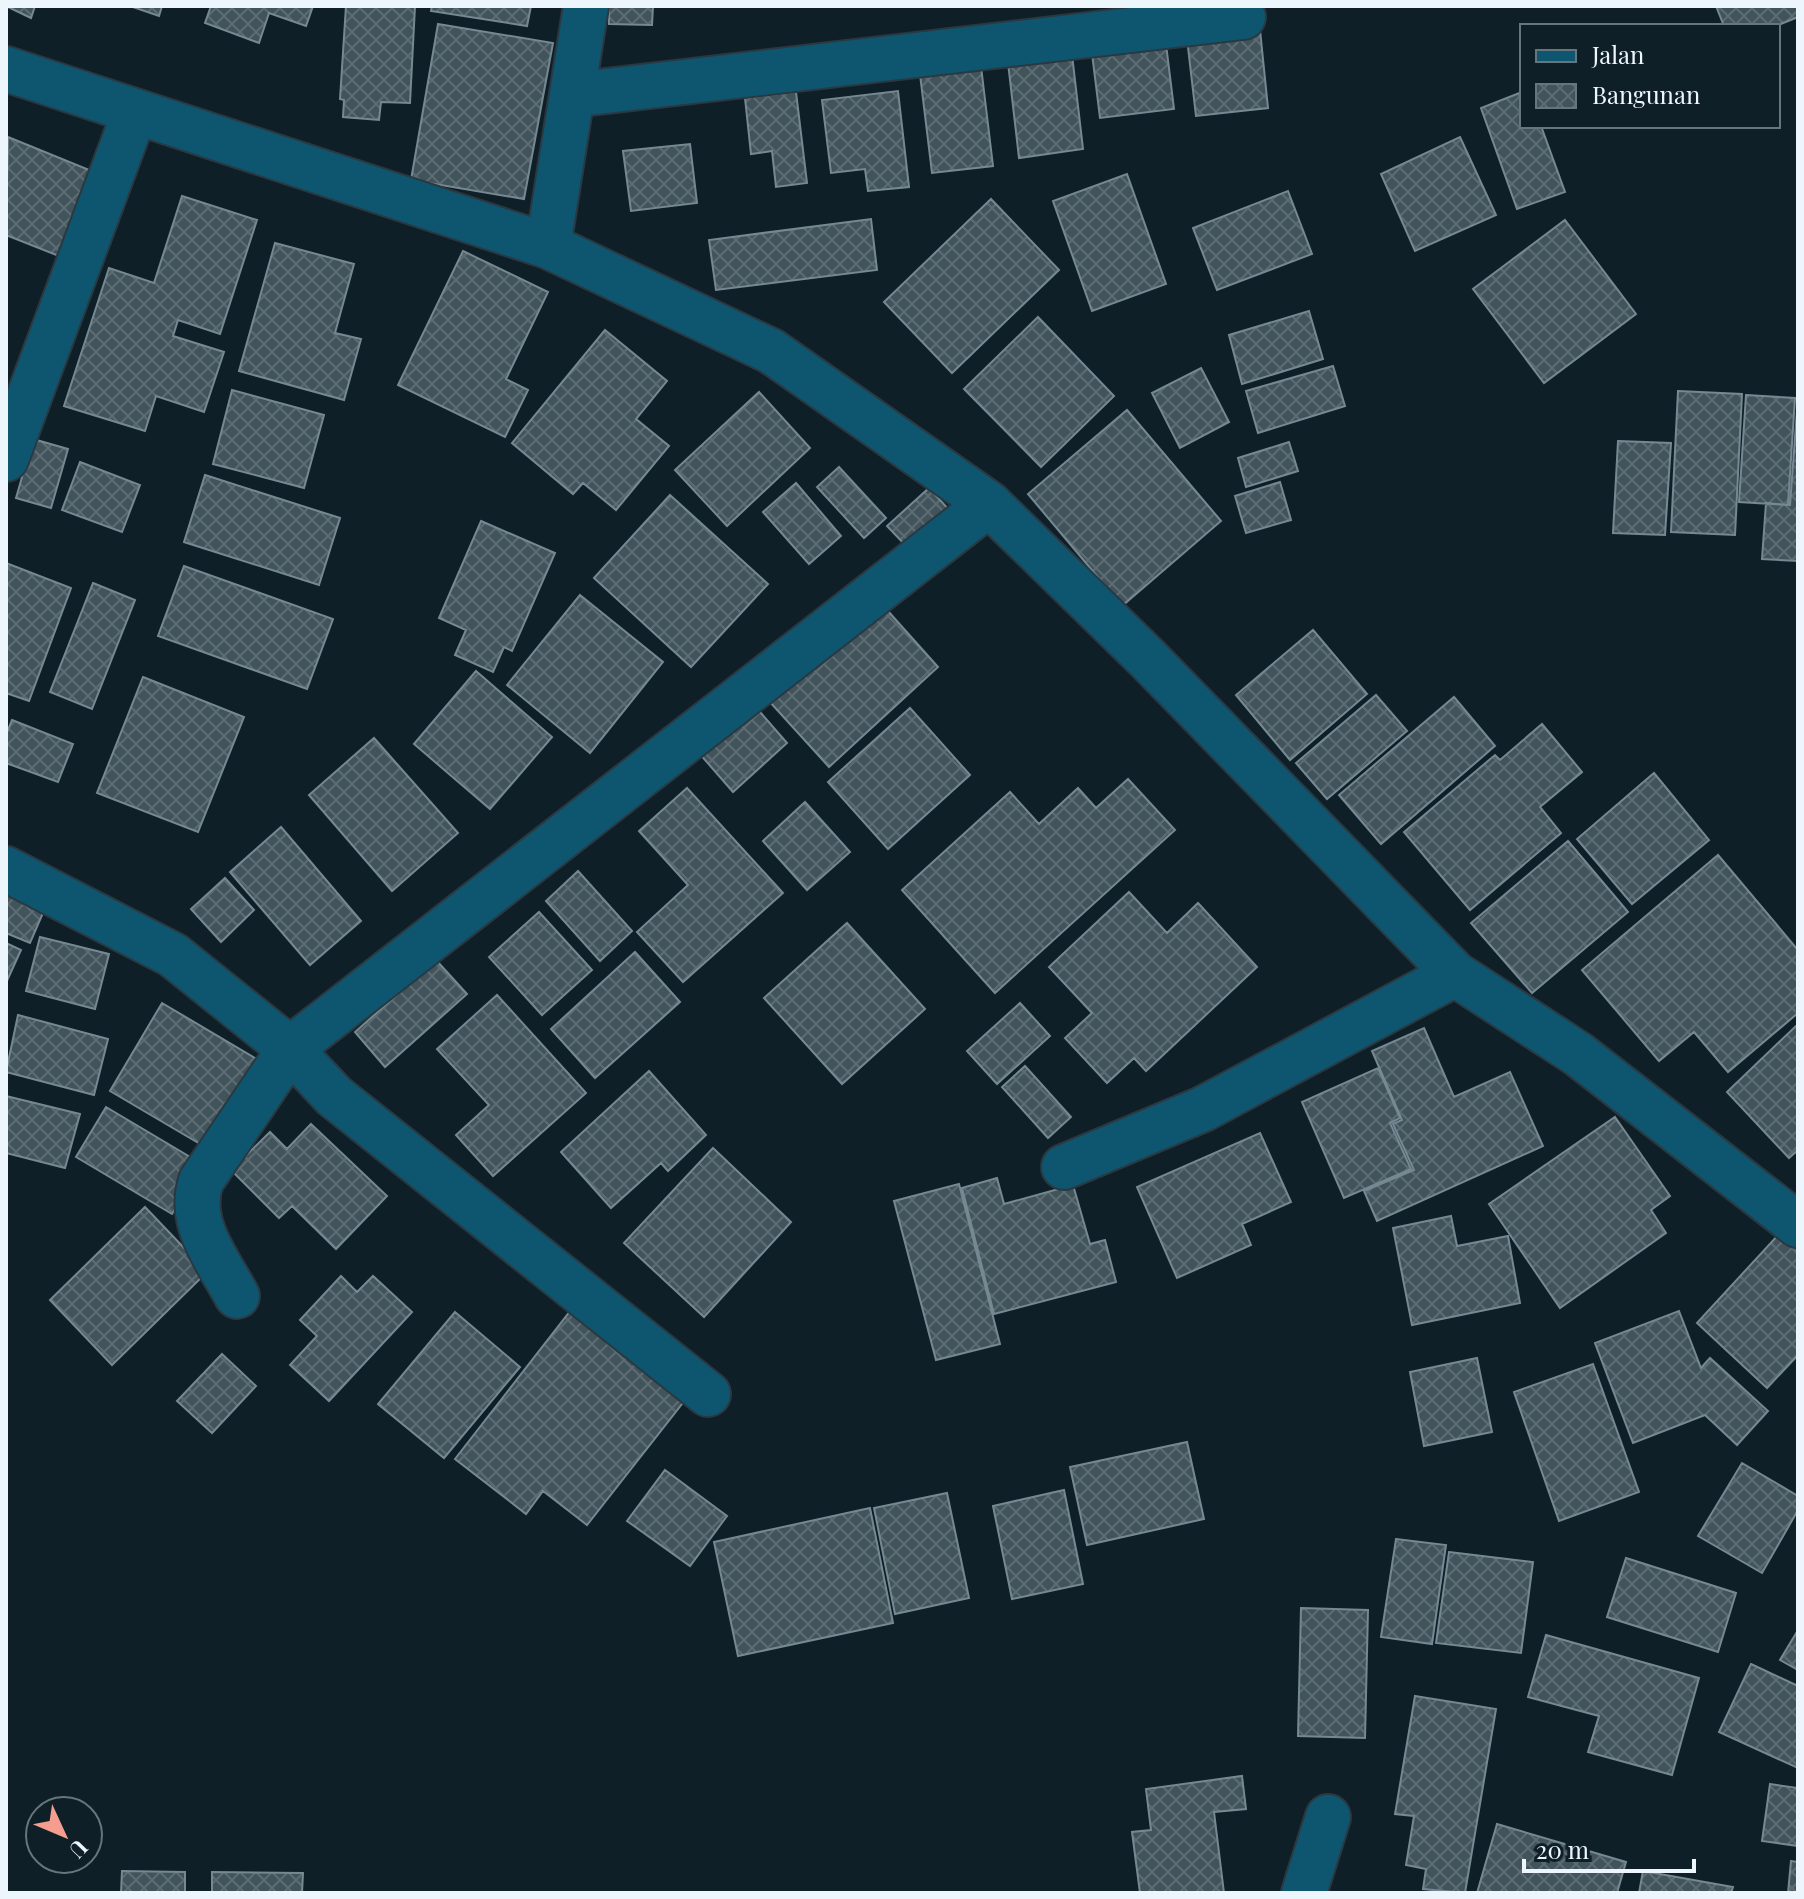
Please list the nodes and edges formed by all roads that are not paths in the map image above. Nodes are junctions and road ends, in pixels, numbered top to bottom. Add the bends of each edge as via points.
1 (586, 6) edge
2 (1243, 17) dead end
3 (6, 69) edge
4 (572, 95) junction
5 (135, 112) junction
6 (548, 246) junction
7 (6, 459) edge
8 (989, 504) junction
9 (6, 869) edge
10 (1455, 974) junction
11 (290, 1049) junction
12 (1064, 1167) dead end
13 (1798, 1225) edge
14 (237, 1296) dead end
15 (708, 1394) dead end
16 (1328, 1817) dead end
17 (1304, 1893) edge

1 - 4 street
2 - 4 street
3 - 5 street
4 - 6 street
5 - 6 street
5 - 7 street
6 - 8 street via 771,351
8 - 10 street
8 - 11 street
9 - 11 street via 173,955
10 - 12 street via 1203,1109
10 - 13 street via 1578,1054
11 - 14 street via 201,1181 194,1202 198,1222
11 - 15 street via 334,1096
16 - 17 street

